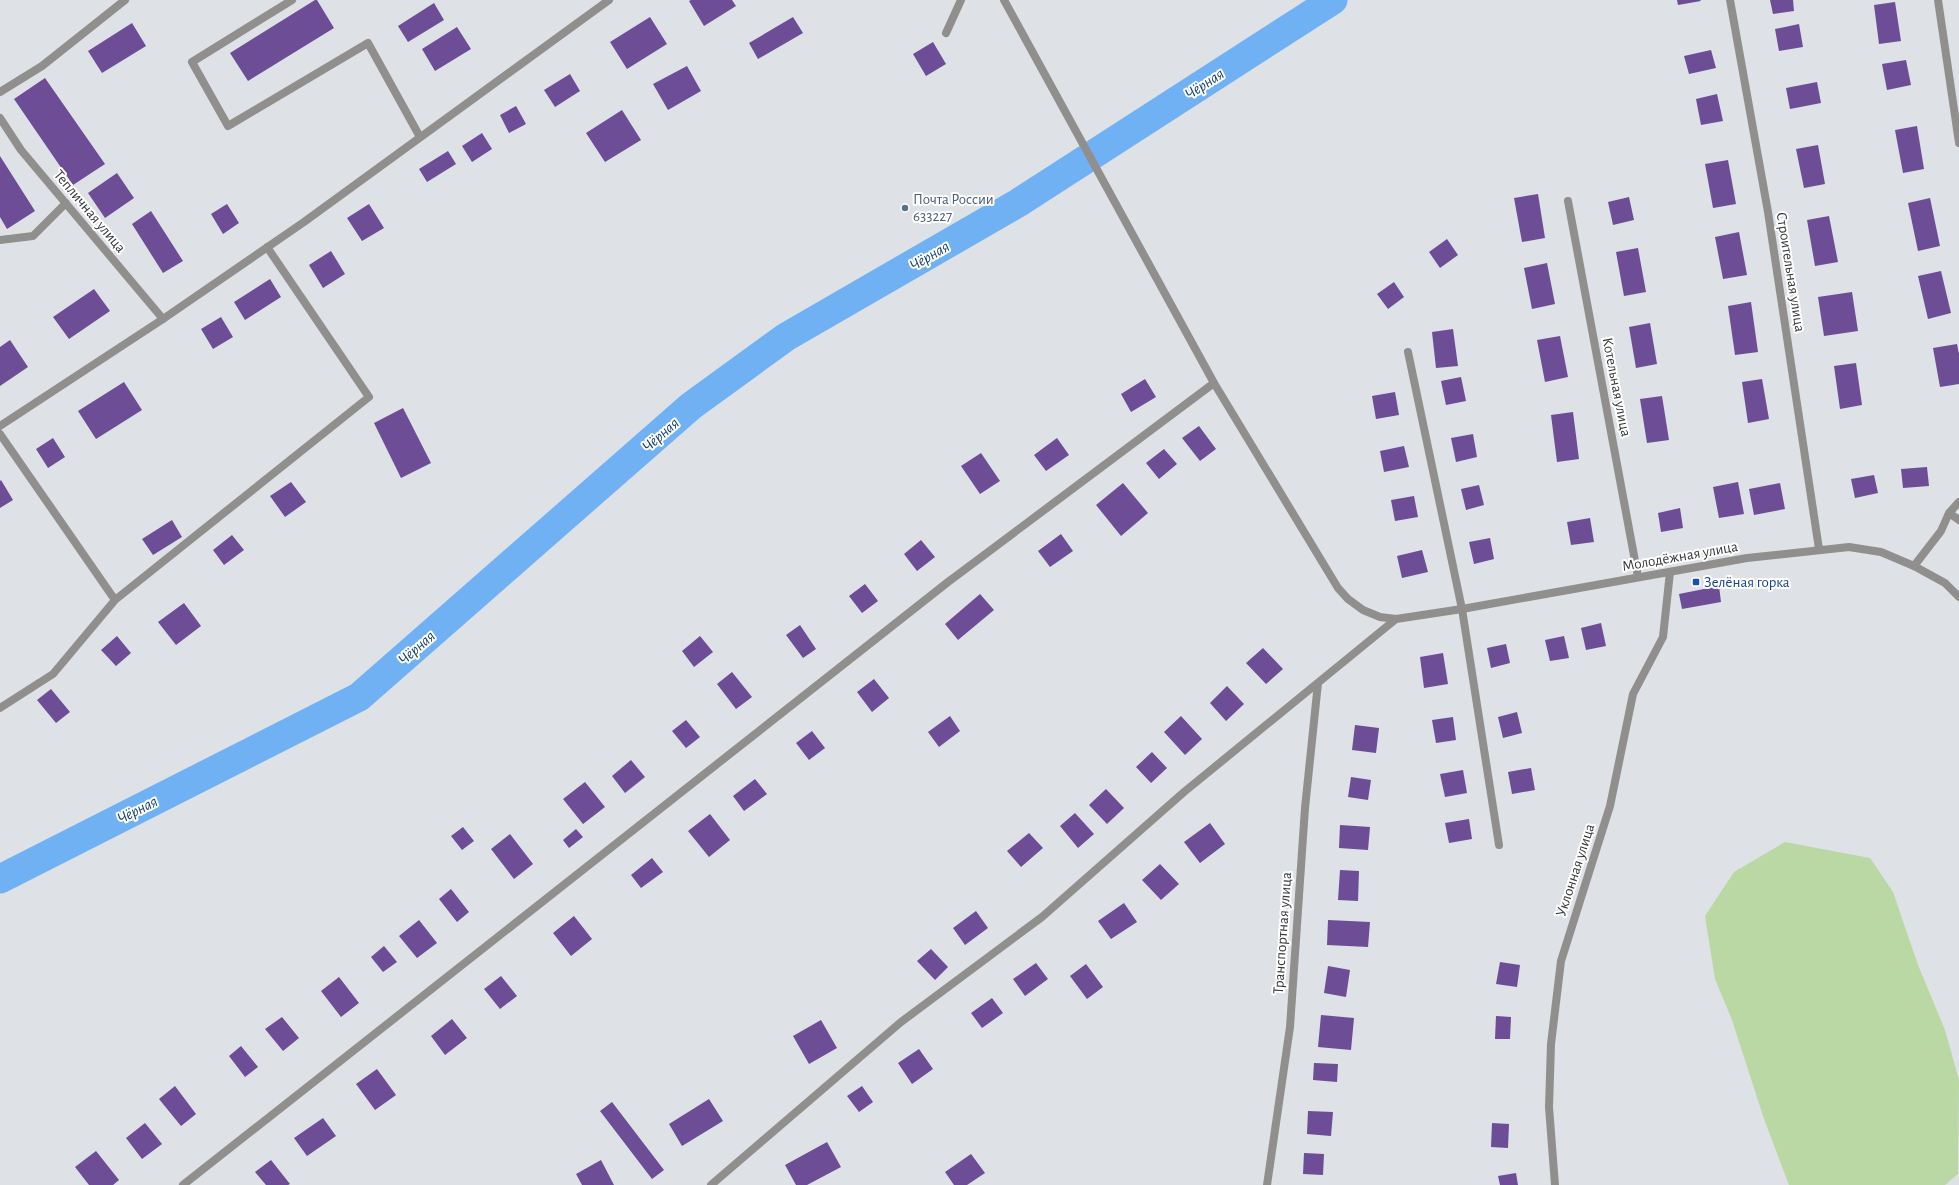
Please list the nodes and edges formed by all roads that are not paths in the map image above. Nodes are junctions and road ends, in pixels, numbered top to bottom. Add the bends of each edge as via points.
1 (125, 0) edge
2 (292, 0) edge
3 (609, 0) edge
4 (961, 0) edge
5 (1004, 0) edge
6 (1730, 0) edge
7 (1938, 0) edge
8 (946, 33) dead end
9 (0, 92) edge
10 (0, 118) edge
11 (420, 138) junction
12 (1959, 143) edge
13 (1568, 201) dead end
14 (66, 203) junction
15 (0, 240) edge
16 (267, 247) junction
17 (163, 318) junction
18 (1408, 352) dead end
19 (1214, 383) junction
20 (0, 426) edge
21 (0, 434) edge
22 (1959, 502) edge
23 (1949, 513) junction
24 (1959, 520) edge
25 (1819, 549) junction
26 (1914, 566) junction
27 (1670, 572) junction
28 (1638, 577) junction
29 (1959, 597) edge
30 (115, 600) junction
31 (1462, 609) junction
32 (1396, 619) junction
33 (1318, 683) junction
34 (0, 708) edge
35 (1499, 845) dead end
36 (183, 1185) edge
37 (711, 1185) edge
38 (1267, 1185) edge
39 (1555, 1185) edge

1 - 9 street via 42,66
2 - 11 street via 192,62 228,126 368,43
3 - 11 street
4 - 8 street
5 - 19 street
6 - 25 street, Строительная улица via 1768,212
7 - 12 street
10 - 14 street, Тепличная улица via 21,150
11 - 16 street
13 - 28 street, Котельная улица
14 - 15 street via 32,236
14 - 17 street, Тепличная улица
16 - 17 street
16 - 30 street via 369,397
17 - 20 street
18 - 31 street
19 - 32 street via 1338,588 1363,610 1380,617
19 - 36 street via 942,587
21 - 30 street
22 - 23 street
23 - 24 street
23 - 26 street via 1941,531
25 - 26 street, Молодёжная улица via 1849,547 1881,552
25 - 27 street, Молодёжная улица via 1747,558
26 - 29 street, Молодёжная улица via 1945,584
27 - 28 street, Молодёжная улица
27 - 39 street, Уклонная улица via 1663,637 1633,694 1610,806 1561,961 1551,1044 1549,1107
28 - 31 street, Молодёжная улица
30 - 34 street via 53,674
31 - 32 street, Молодёжная улица
31 - 35 street
32 - 33 street
33 - 37 street via 1184,792 1042,918 901,1022
33 - 38 street, Транспортная улица via 1305,808 1290,1027

